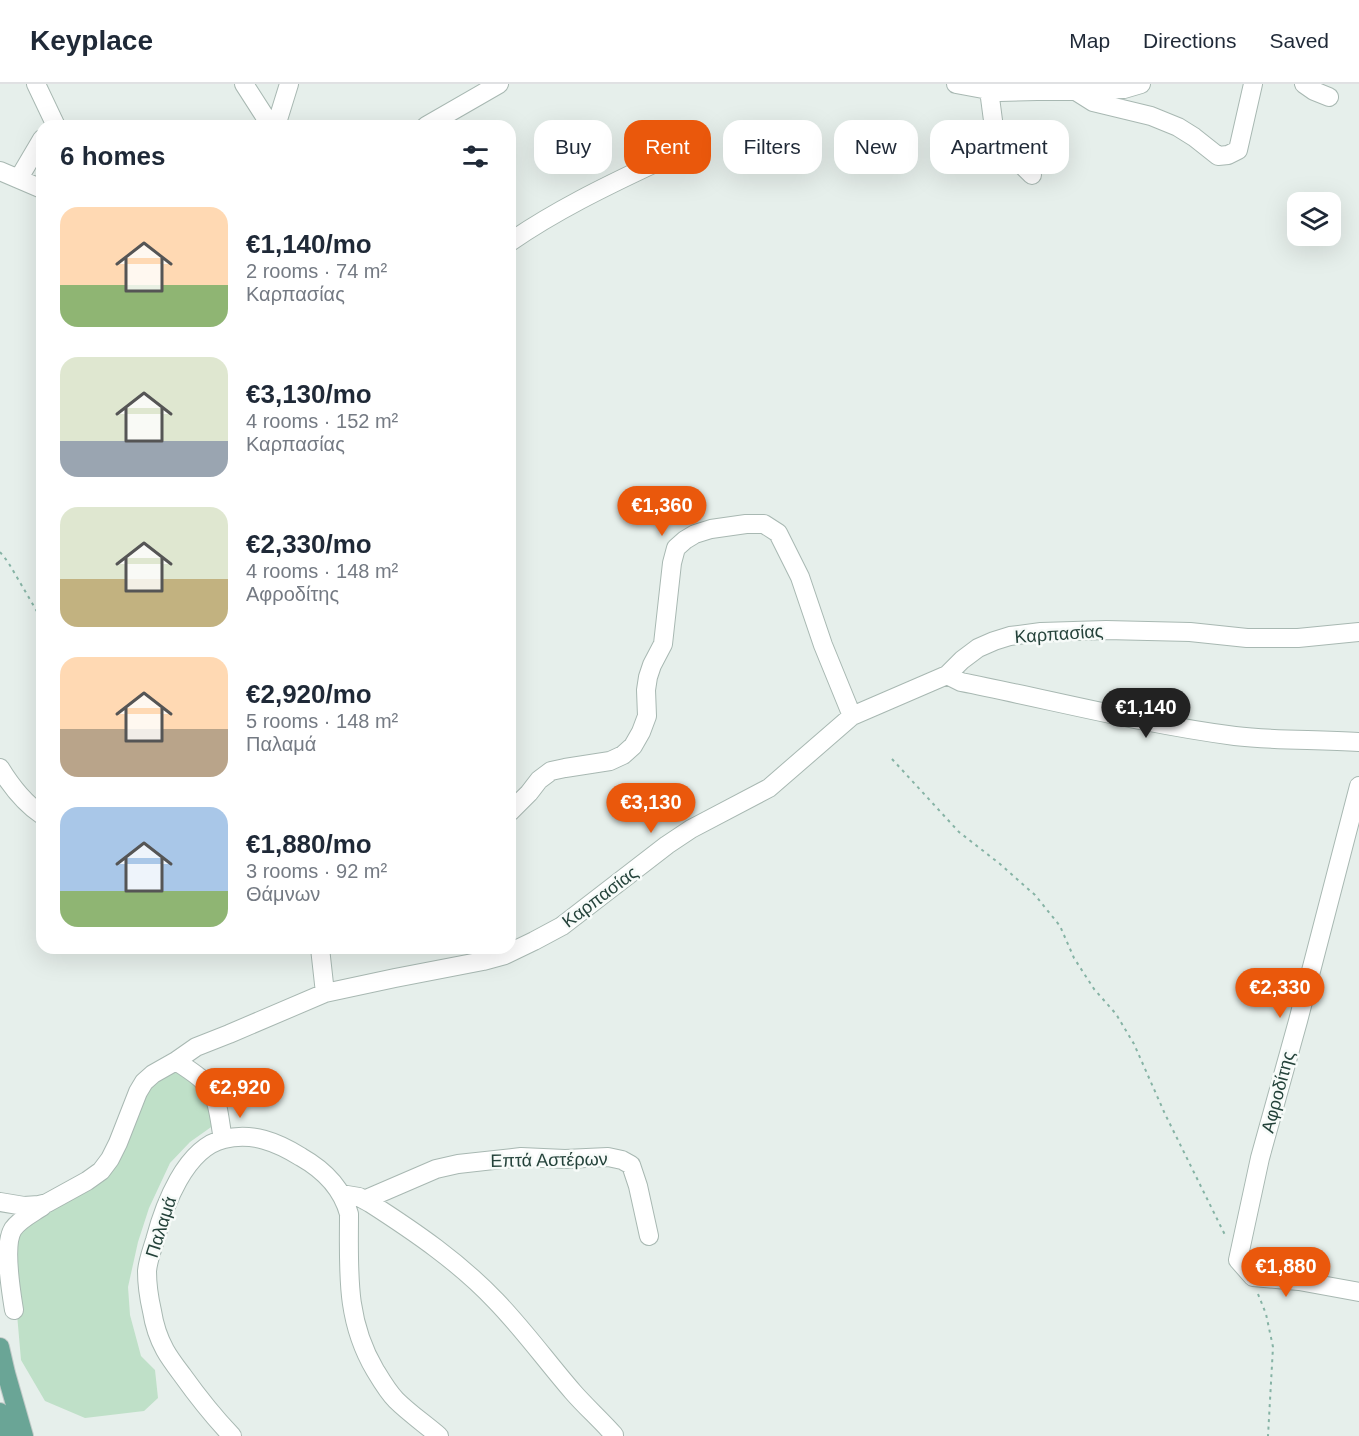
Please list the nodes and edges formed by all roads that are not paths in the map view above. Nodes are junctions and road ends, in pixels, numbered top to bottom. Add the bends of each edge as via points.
1 (36, 84) edge
2 (244, 84) edge
3 (289, 84) edge
4 (499, 84) edge
5 (956, 84) edge
6 (1141, 84) edge
7 (1253, 84) edge
8 (1304, 84) edge
9 (996, 89) edge
10 (1074, 90) junction
11 (1329, 97) dead end
12 (51, 120) edge
13 (267, 120) edge
14 (278, 120) edge
15 (436, 120) edge
16 (36, 149) edge
17 (0, 171) edge
18 (632, 174) edge
19 (1032, 175) dead end
20 (19, 178) junction
21 (36, 186) edge
22 (516, 238) edge
23 (1359, 632) edge
24 (947, 675) junction
25 (852, 716) junction
26 (1359, 742) edge
27 (0, 768) edge
28 (1359, 786) edge
29 (516, 806) edge
30 (36, 811) edge
31 (516, 950) edge
32 (321, 954) edge
33 (507, 954) edge
34 (325, 993) junction
35 (176, 1061) junction
36 (223, 1139) junction
37 (341, 1194) junction
38 (364, 1200) junction
39 (0, 1202) edge
40 (47, 1203) junction
41 (648, 1236) dead end
42 (1359, 1292) edge
43 (14, 1310) dead end
44 (0, 1347) edge
45 (0, 1412) edge
46 (614, 1435) edge
47 (8, 1436) edge
48 (24, 1436) edge
49 (232, 1436) edge
50 (439, 1436) edge

1 - 12 street
2 - 13 street
3 - 14 street
4 - 15 street
5 - 9 street
6 - 10 street via 1124,89
7 - 10 street via 1238,150 1218,156 1178,126 1093,102
8 - 11 street
9 - 10 street
9 - 19 street via 994,128 1000,143
16 - 20 street
17 - 20 street
18 - 22 street via 585,196
20 - 21 street
23 - 24 street, Καρπασίας via 1299,638 1106,630 1041,632 1010,636 978,648
24 - 25 street, Καρπασίας
24 - 26 street via 961,682 1203,730 1247,737
25 - 29 street via 800,576 778,533 764,524 711,529 695,534 676,548 663,644 648,677 647,716 633,746 610,761 551,771
25 - 31 street, Καρπασίας via 769,789 691,829 562,926
27 - 30 street
28 - 42 street, Αφροδίτης via 1260,1158 1238,1260 1252,1277
32 - 34 street
33 - 34 street, Καρπασίας
34 - 35 street, Καρπασίας via 196,1047
35 - 36 street via 212,1092
35 - 40 street, Καρπασίας via 144,1082 118,1143 100,1171
36 - 37 street, Παλαμά via 252,1136 282,1145 325,1174
36 - 49 street, Παλαμά via 194,1158 177,1181 159,1224 147,1269 152,1312 164,1349
37 - 38 street
37 - 50 street, Παλαμά via 349,1214 351,1303 358,1335 367,1357 396,1400
38 - 41 street, Επτά Αστέρων via 436,1169 458,1164 521,1157 609,1157 631,1165
38 - 46 street via 436,1248 495,1300
39 - 40 street, Καρπασίας via 24,1206
40 - 43 street, Καρπασίας via 19,1222 11,1233 8,1251
44 - 48 main road
45 - 47 main road

